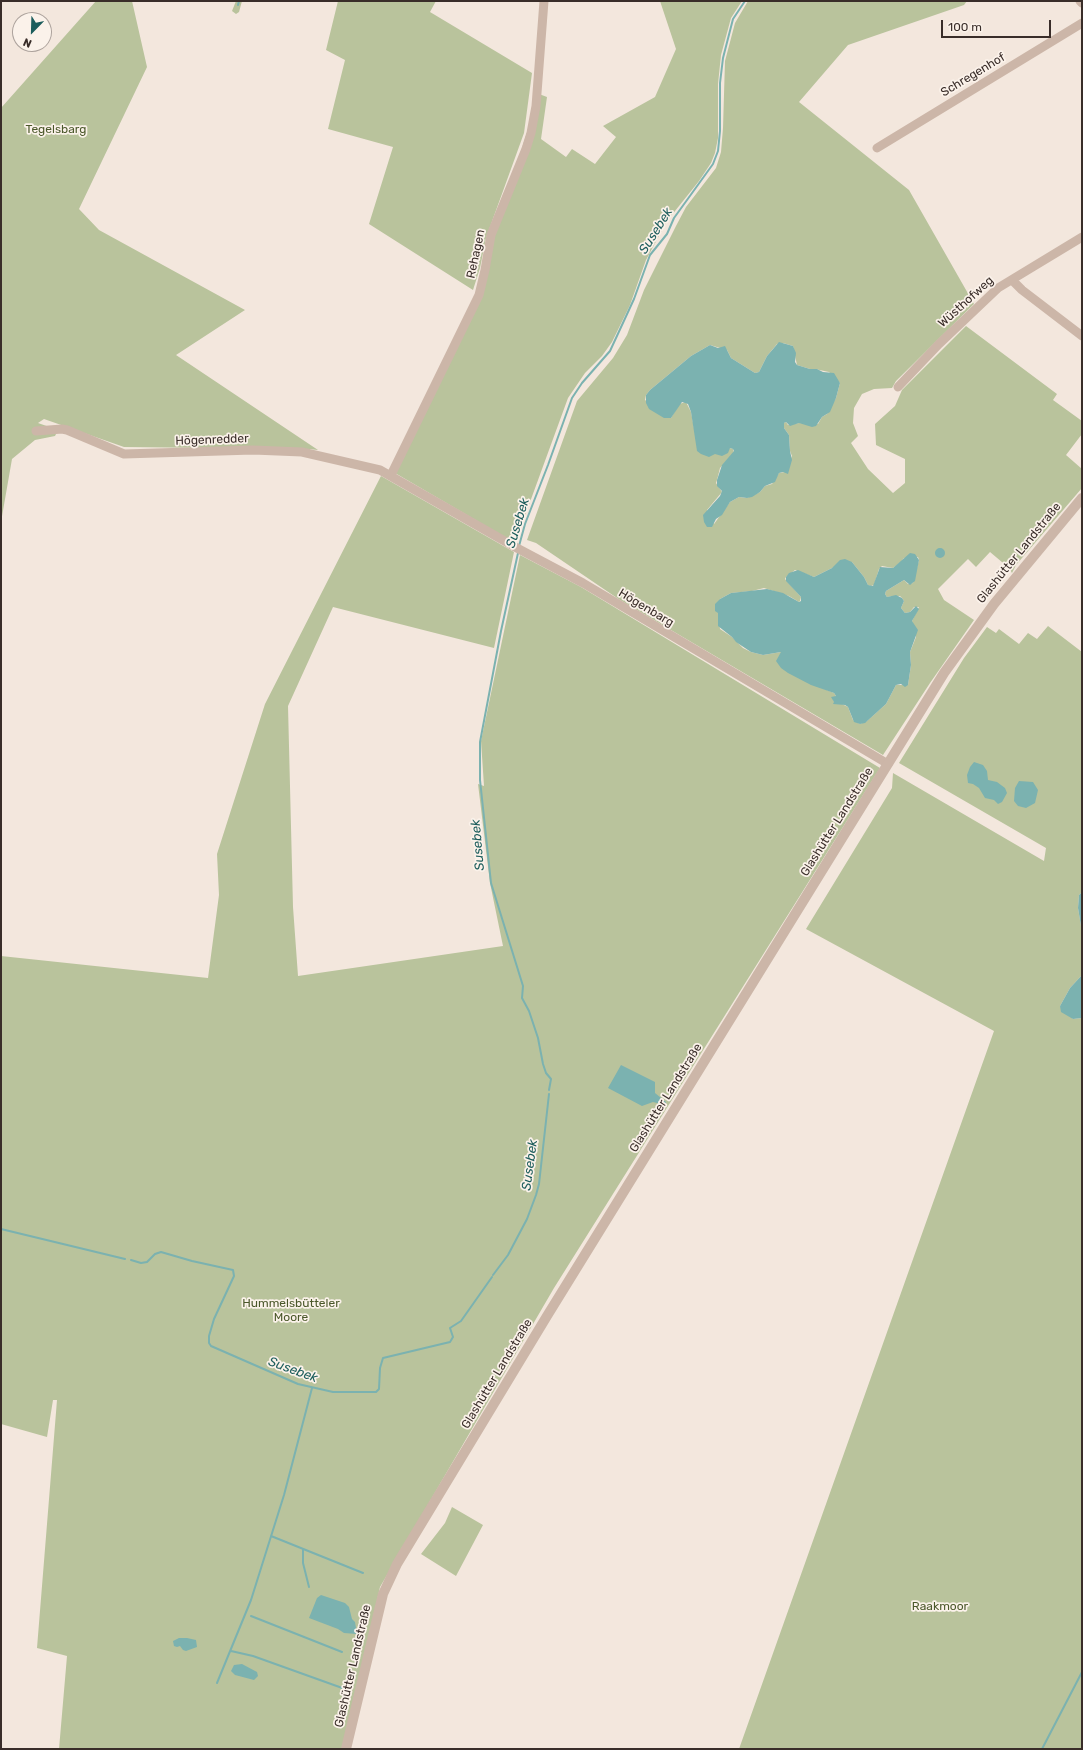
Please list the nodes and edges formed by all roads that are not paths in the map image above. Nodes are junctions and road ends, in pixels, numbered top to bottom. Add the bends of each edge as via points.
1 (544, 1) edge
2 (1082, 23) edge
3 (877, 148) dead end
4 (1082, 237) edge
5 (1012, 280) junction
6 (1082, 336) edge
7 (898, 386) dead end
8 (36, 431) dead end
9 (391, 475) junction
10 (1082, 498) edge
11 (888, 764) junction
12 (346, 1749) edge

1 - 9 street, Rehagen via 536,106 526,150 491,235 479,295
2 - 3 street, Schregenhof
4 - 5 street, Wüsthofweg
5 - 6 street
5 - 7 street, Wüsthofweg via 998,288 971,312
8 - 9 street, Högenredder via 67,430 118,452 130,454 253,450 302,452 353,463
9 - 11 street, Högenbarg via 583,583
10 - 11 street, Glashütter Landstraße via 983,618 944,673
11 - 12 street, Glashütter Landstraße via 397,1564 383,1594

